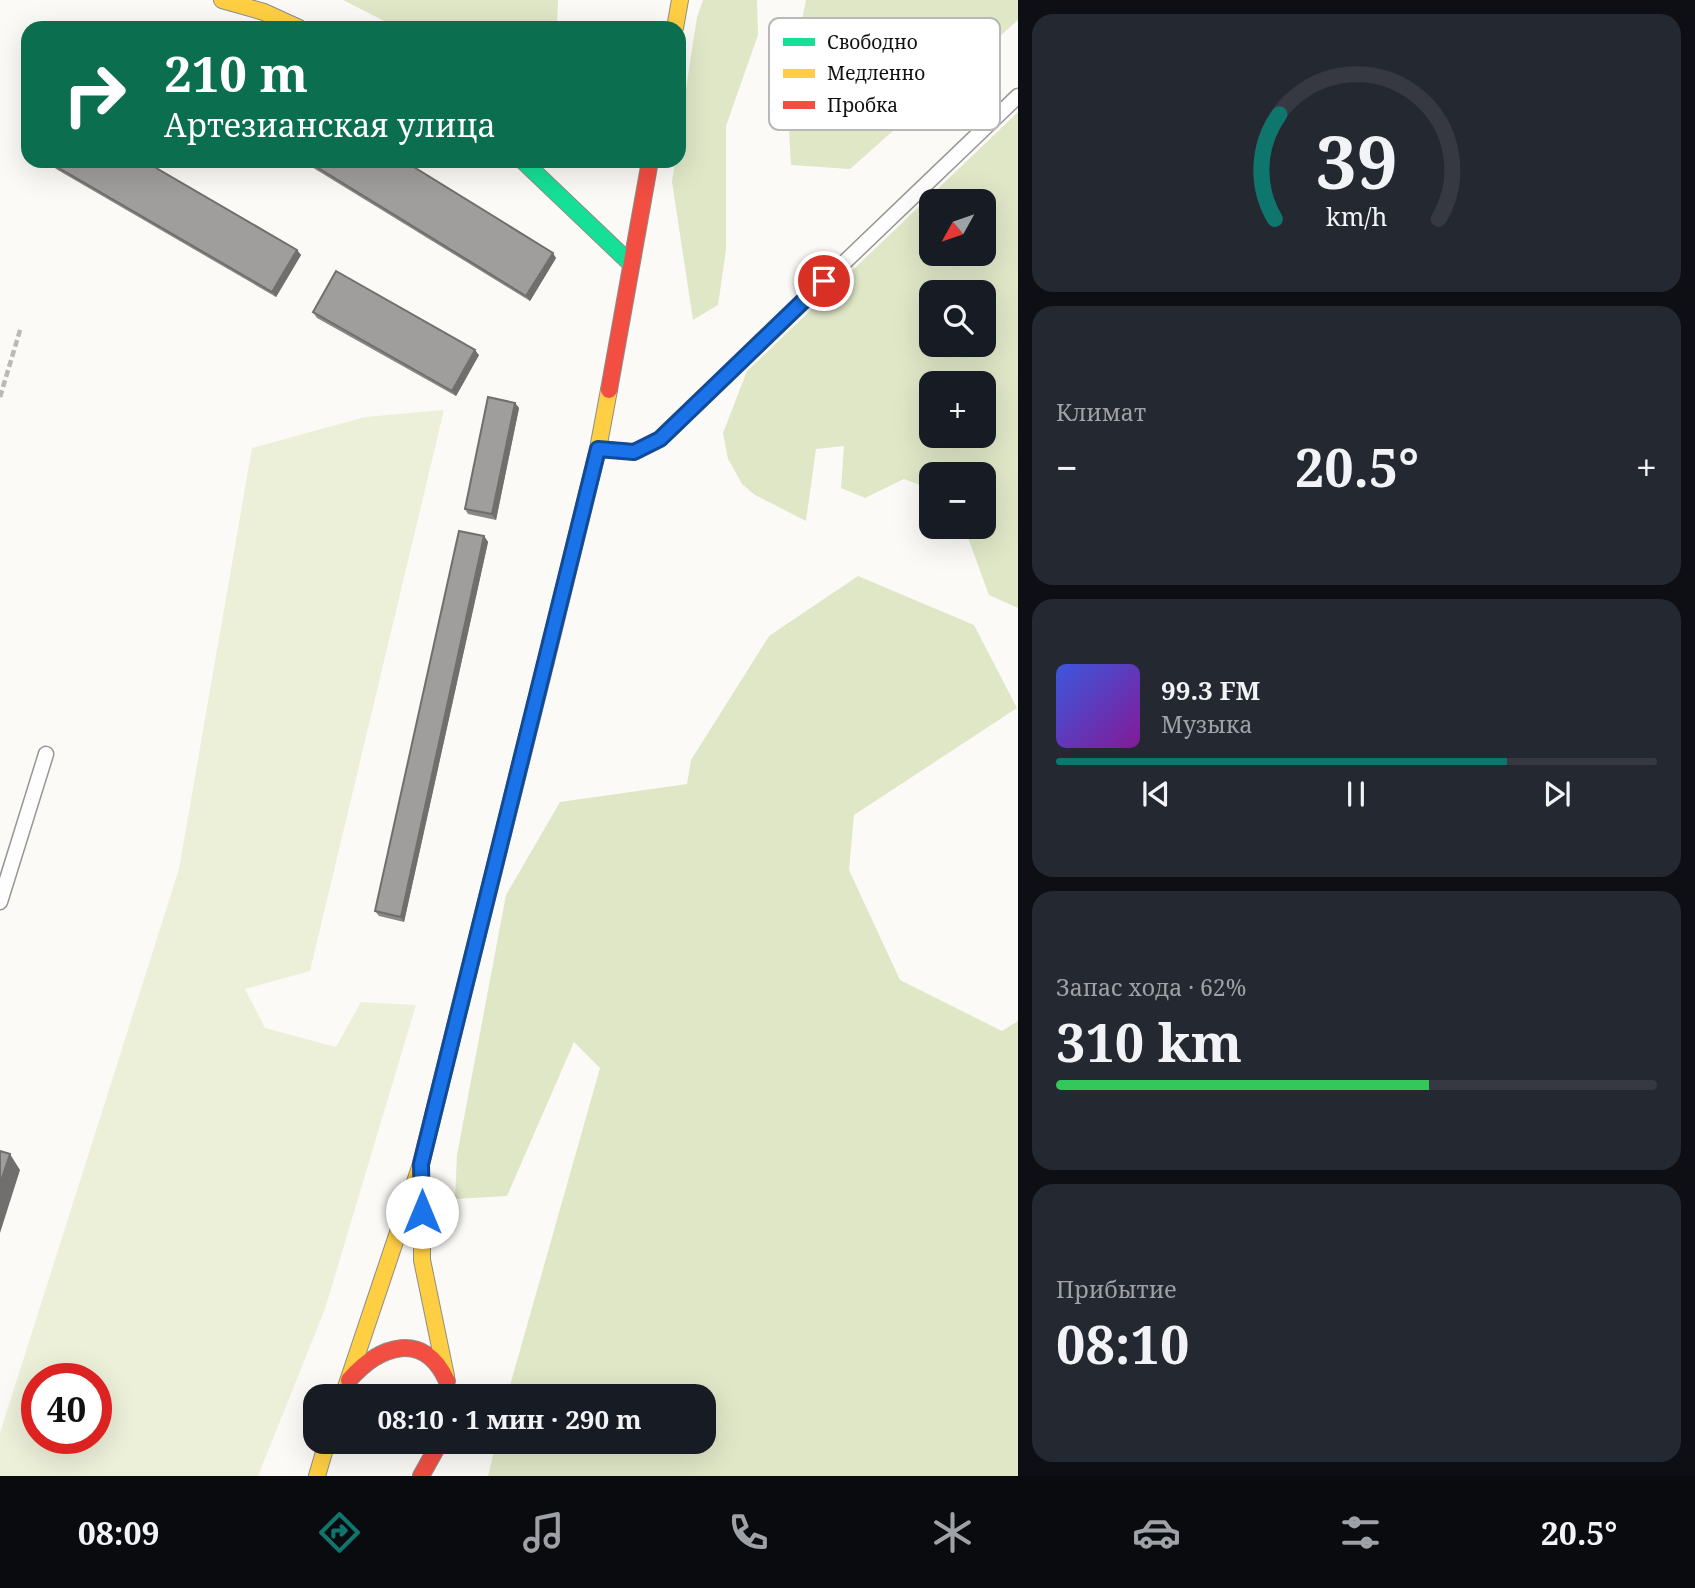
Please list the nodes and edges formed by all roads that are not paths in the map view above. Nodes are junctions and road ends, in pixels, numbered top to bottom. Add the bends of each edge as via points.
1 (222, 0) edge
2 (680, 0) edge
3 (284, 21) edge
4 (676, 21) edge
5 (1018, 96) edge
6 (1000, 113) edge
7 (983, 130) edge
8 (530, 168) edge
9 (649, 168) edge
10 (631, 264) junction
11 (598, 449) junction
12 (46, 754) dead end
13 (0, 902) edge
14 (421, 1164) junction
15 (446, 1376) junction
16 (348, 1384) edge
17 (350, 1384) edge
18 (447, 1384) edge
19 (323, 1454) edge
20 (433, 1454) edge
21 (317, 1476) edge
22 (421, 1476) edge

1 - 3 street
2 - 4 street
5 - 6 lane
7 - 11 lane via 660,439 634,452
8 - 10 street
9 - 10 street
10 - 11 street
11 - 14 street
12 - 13 lane
14 - 15 street via 422,1260
14 - 16 street
15 - 17 street via 425,1353 399,1347 370,1357
15 - 18 street
19 - 21 street
20 - 22 street

